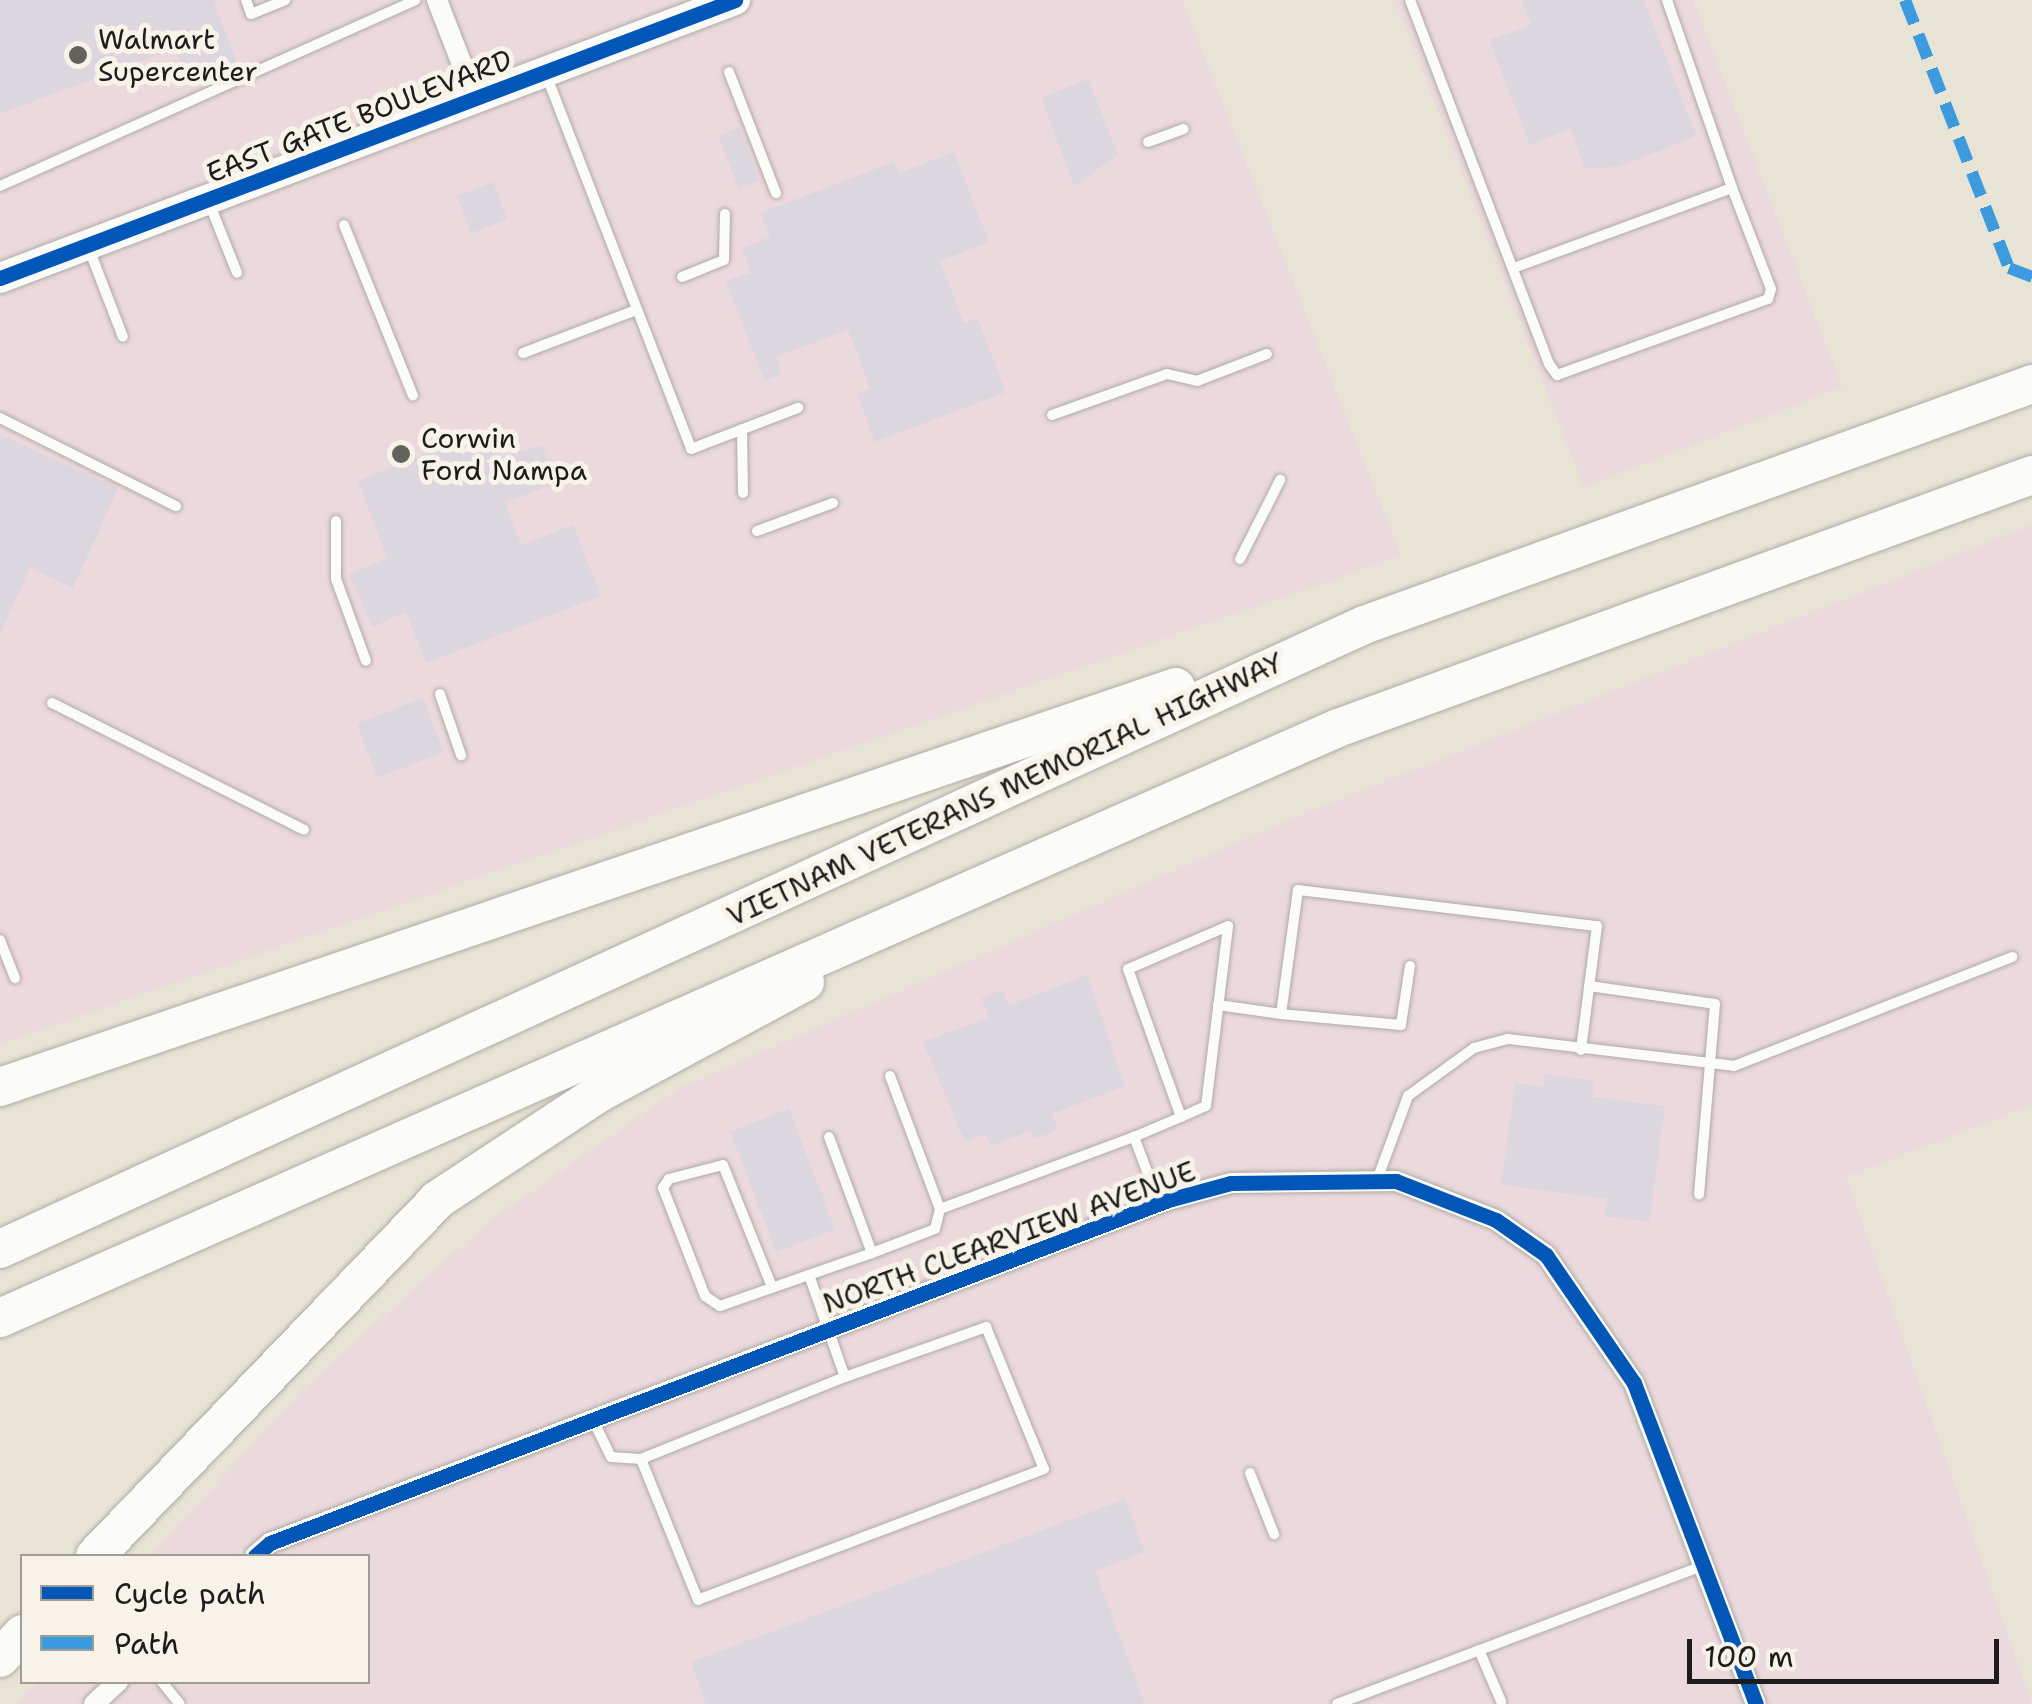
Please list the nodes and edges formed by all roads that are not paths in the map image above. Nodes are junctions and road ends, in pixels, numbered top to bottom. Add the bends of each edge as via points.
1 (246, 0) edge
2 (285, 0) edge
3 (415, 0) edge
4 (436, 0) edge
5 (735, 0) edge
6 (1410, 0) edge
7 (1667, 0) edge
8 (545, 72) junction
9 (729, 72) dead end
10 (474, 98) junction
11 (1184, 128) dead end
12 (1148, 142) dead end
13 (0, 186) edge
14 (1732, 188) junction
15 (776, 193) dead end
16 (208, 199) junction
17 (725, 214) dead end
18 (344, 225) dead end
19 (87, 245) junction
20 (1512, 268) junction
21 (237, 273) dead end
22 (682, 276) dead end
23 (0, 278) edge
24 (636, 310) junction
25 (123, 337) dead end
26 (523, 353) dead end
27 (1267, 354) dead end
28 (2032, 384) edge
29 (413, 396) dead end
30 (798, 408) dead end
31 (1052, 415) dead end
32 (0, 418) edge
33 (742, 429) junction
34 (2032, 475) edge
35 (1280, 480) dead end
36 (743, 493) dead end
37 (833, 502) dead end
38 (176, 506) dead end
39 (336, 521) dead end
40 (757, 530) dead end
41 (1240, 559) dead end
42 (1364, 625) junction
43 (366, 661) dead end
44 (440, 694) dead end
45 (52, 703) dead end
46 (461, 754) dead end
47 (304, 830) dead end
48 (948, 896) junction
49 (0, 940) edge
50 (2012, 957) dead end
51 (1410, 966) dead end
52 (15, 978) dead end
53 (1589, 986) junction
54 (1218, 1006) junction
55 (1281, 1014) junction
56 (1582, 1050) junction
57 (1715, 1064) junction
58 (890, 1076) dead end
59 (0, 1087) edge
60 (1181, 1117) junction
61 (828, 1137) dead end
62 (1134, 1137) junction
63 (1377, 1180) junction
64 (1700, 1194) dead end
65 (1159, 1203) junction
66 (940, 1208) junction
67 (0, 1249) edge
68 (872, 1253) junction
69 (809, 1275) junction
70 (772, 1288) junction
71 (0, 1318) edge
72 (828, 1330) junction
73 (846, 1377) junction
74 (593, 1420) junction
75 (641, 1459) junction
76 (1250, 1473) dead end
77 (1274, 1534) dead end
78 (97, 1554) edge
79 (260, 1554) edge
80 (1702, 1566) junction
81 (20, 1636) edge
82 (1480, 1650) junction
83 (0, 1658) edge
84 (116, 1684) edge
85 (164, 1684) edge
86 (1366, 1699) edge
87 (1500, 1701) dead end
88 (94, 1704) edge
89 (180, 1704) edge
90 (1337, 1704) edge
91 (1756, 1704) edge

1 - 2 lane via 252,14
3 - 13 lane
4 - 10 street
5 - 8 street, EAST GATE BOULEVARD
6 - 20 lane
7 - 14 lane
8 - 10 street, EAST GATE BOULEVARD
8 - 24 lane
9 - 15 lane
10 - 16 street, EAST GATE BOULEVARD
11 - 12 lane
14 - 20 lane
14 - 20 lane via 1768,299 1568,376 1549,364
16 - 19 street, EAST GATE BOULEVARD
16 - 21 lane
17 - 22 lane via 724,260
18 - 29 lane
19 - 23 street, EAST GATE BOULEVARD
19 - 25 lane
24 - 26 lane
24 - 33 lane via 691,449
27 - 31 lane via 1197,381 1167,374
28 - 42 highway, VIETNAM VETERANS MEMORIAL HIGHWAY
30 - 33 lane
32 - 38 lane
33 - 36 lane
34 - 48 highway via 1338,728
35 - 41 lane
37 - 40 lane
39 - 43 lane via 336,579
42 - 59 highway
42 - 67 highway, VIETNAM VETERANS MEMORIAL HIGHWAY
44 - 46 lane
45 - 47 lane
48 - 71 highway
48 - 78 highway via 598,1093 436,1200
49 - 52 lane
50 - 57 lane via 1824,1038
51 - 55 lane via 1400,1025
53 - 55 lane via 1597,926 1298,890
53 - 56 lane
53 - 57 lane via 1715,1004
54 - 55 lane
54 - 60 lane via 1206,1106
54 - 60 lane via 1228,926 1128,969
56 - 57 lane
56 - 63 lane via 1508,1039 1474,1048 1408,1096
57 - 64 lane
58 - 66 lane
60 - 62 lane
61 - 68 lane
62 - 65 lane
62 - 66 lane
63 - 65 street, NORTH CLEARVIEW AVENUE via 1231,1183
63 - 80 street, NORTH CLEARVIEW AVENUE via 1496,1220 1546,1255 1634,1383
65 - 72 street, NORTH CLEARVIEW AVENUE
66 - 68 lane via 935,1229
68 - 69 lane
69 - 70 lane
69 - 72 lane
70 - 70 lane via 720,1306 706,1296 664,1188 669,1179 724,1166
72 - 73 lane
72 - 74 street, NORTH CLEARVIEW AVENUE
73 - 75 lane
73 - 75 lane via 986,1327 1044,1469 698,1600
74 - 75 lane via 611,1457
74 - 79 street, NORTH CLEARVIEW AVENUE
76 - 77 lane
80 - 82 lane
80 - 91 street, NORTH CLEARVIEW AVENUE
81 - 83 highway
82 - 86 lane
82 - 87 lane
84 - 88 street
85 - 89 lane
86 - 90 lane

